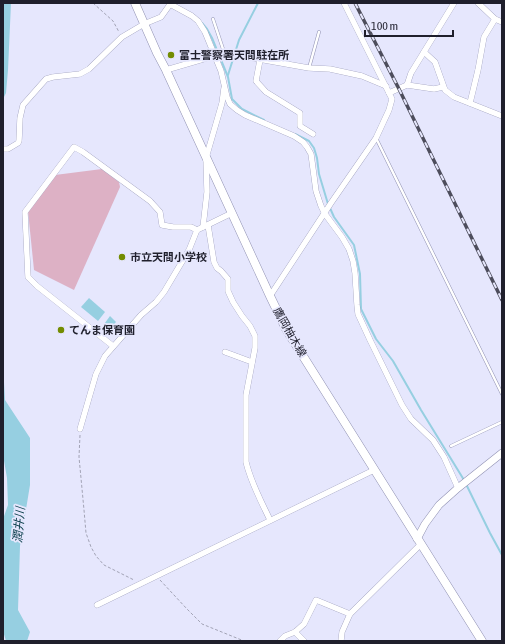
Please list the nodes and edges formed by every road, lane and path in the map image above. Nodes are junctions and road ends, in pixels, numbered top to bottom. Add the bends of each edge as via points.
1 (93, 3) edge
2 (135, 3) edge
3 (344, 3) edge
4 (454, 3) edge
5 (478, 3) edge
6 (170, 4) edge
7 (213, 19) dead end
8 (495, 19) junction
9 (502, 22) edge
10 (144, 24) junction
11 (319, 32) dead end
12 (122, 37) junction
13 (424, 52) junction
14 (224, 53) junction
15 (215, 55) junction
16 (260, 60) junction
17 (309, 68) junction
18 (166, 70) junction
19 (225, 85) junction
20 (407, 85) junction
21 (386, 86) junction
22 (443, 86) junction
23 (390, 92) junction
24 (470, 103) junction
25 (502, 116) edge
26 (313, 134) dead end
27 (376, 138) junction
28 (6, 149) edge
29 (206, 158) junction
30 (232, 213) junction
31 (326, 213) junction
32 (203, 228) junction
33 (270, 296) junction
34 (113, 346) junction
35 (225, 352) dead end
36 (252, 362) junction
37 (502, 394) edge
38 (502, 422) edge
39 (80, 429) joint
40 (451, 446) dead end
41 (502, 453) edge
42 (374, 470) junction
43 (460, 487) junction
44 (270, 520) junction
45 (419, 542) junction
46 (156, 576) junction
47 (140, 583) junction
48 (97, 605) dead end
49 (350, 614) junction
50 (295, 632) junction
51 (244, 641) edge
52 (280, 641) edge
53 (304, 641) edge
54 (341, 641) edge
55 (482, 641) edge

1 - 12 path via 113,21
2 - 10 main road, 鷹岡柚木線
3 - 21 street
4 - 13 street
5 - 8 street
6 - 10 street via 161,17
6 - 15 street via 198,21
7 - 14 lane
8 - 9 street
8 - 24 street via 484,37
10 - 12 street
10 - 18 main road, 鷹岡柚木線
11 - 17 lane
12 - 28 street via 89,69 80,74 46,79 40,84 23,105 18,143
13 - 20 street
13 - 22 street via 435,62
14 - 15 street
14 - 16 street
15 - 18 street
15 - 19 street
16 - 17 street
16 - 26 street via 256,81 266,92 300,113 300,126
17 - 21 street via 330,69 362,76
18 - 29 main road, 鷹岡柚木線
19 - 29 street
19 - 31 street via 230,104 237,110 256,121 294,136 308,147 316,191
20 - 22 street via 434,89
20 - 23 street
21 - 23 street
22 - 24 street via 454,96
23 - 27 street via 392,99 389,110
24 - 25 street
27 - 31 street
27 - 37 lane
29 - 30 main road, 鷹岡柚木線
29 - 32 street via 207,192
30 - 32 street
30 - 33 main road, 鷹岡柚木線
31 - 33 street
31 - 43 street via 349,249 355,273 358,314 402,406 411,419 433,440
32 - 34 street via 164,292
32 - 34 street via 162,225 160,212 150,201 74,147 25,212 28,277
32 - 36 street via 214,262 228,279 228,291 233,302 255,336
33 - 42 main road, 鷹岡柚木線 via 286,329
34 - 39 street via 96,374
35 - 36 street
36 - 44 street via 246,395 246,462 253,487
38 - 40 lane
39 - 47 path via 79,457 83,503 86,533 91,547 104,565
41 - 43 street
42 - 44 street
42 - 45 main road, 鷹岡柚木線
43 - 45 street via 440,505 425,524
44 - 46 street
45 - 49 street
45 - 55 main road, 鷹岡柚木線
46 - 47 street
46 - 51 path via 202,624
47 - 48 street
49 - 50 street via 316,600 304,624
49 - 54 street
50 - 52 street
50 - 53 street

